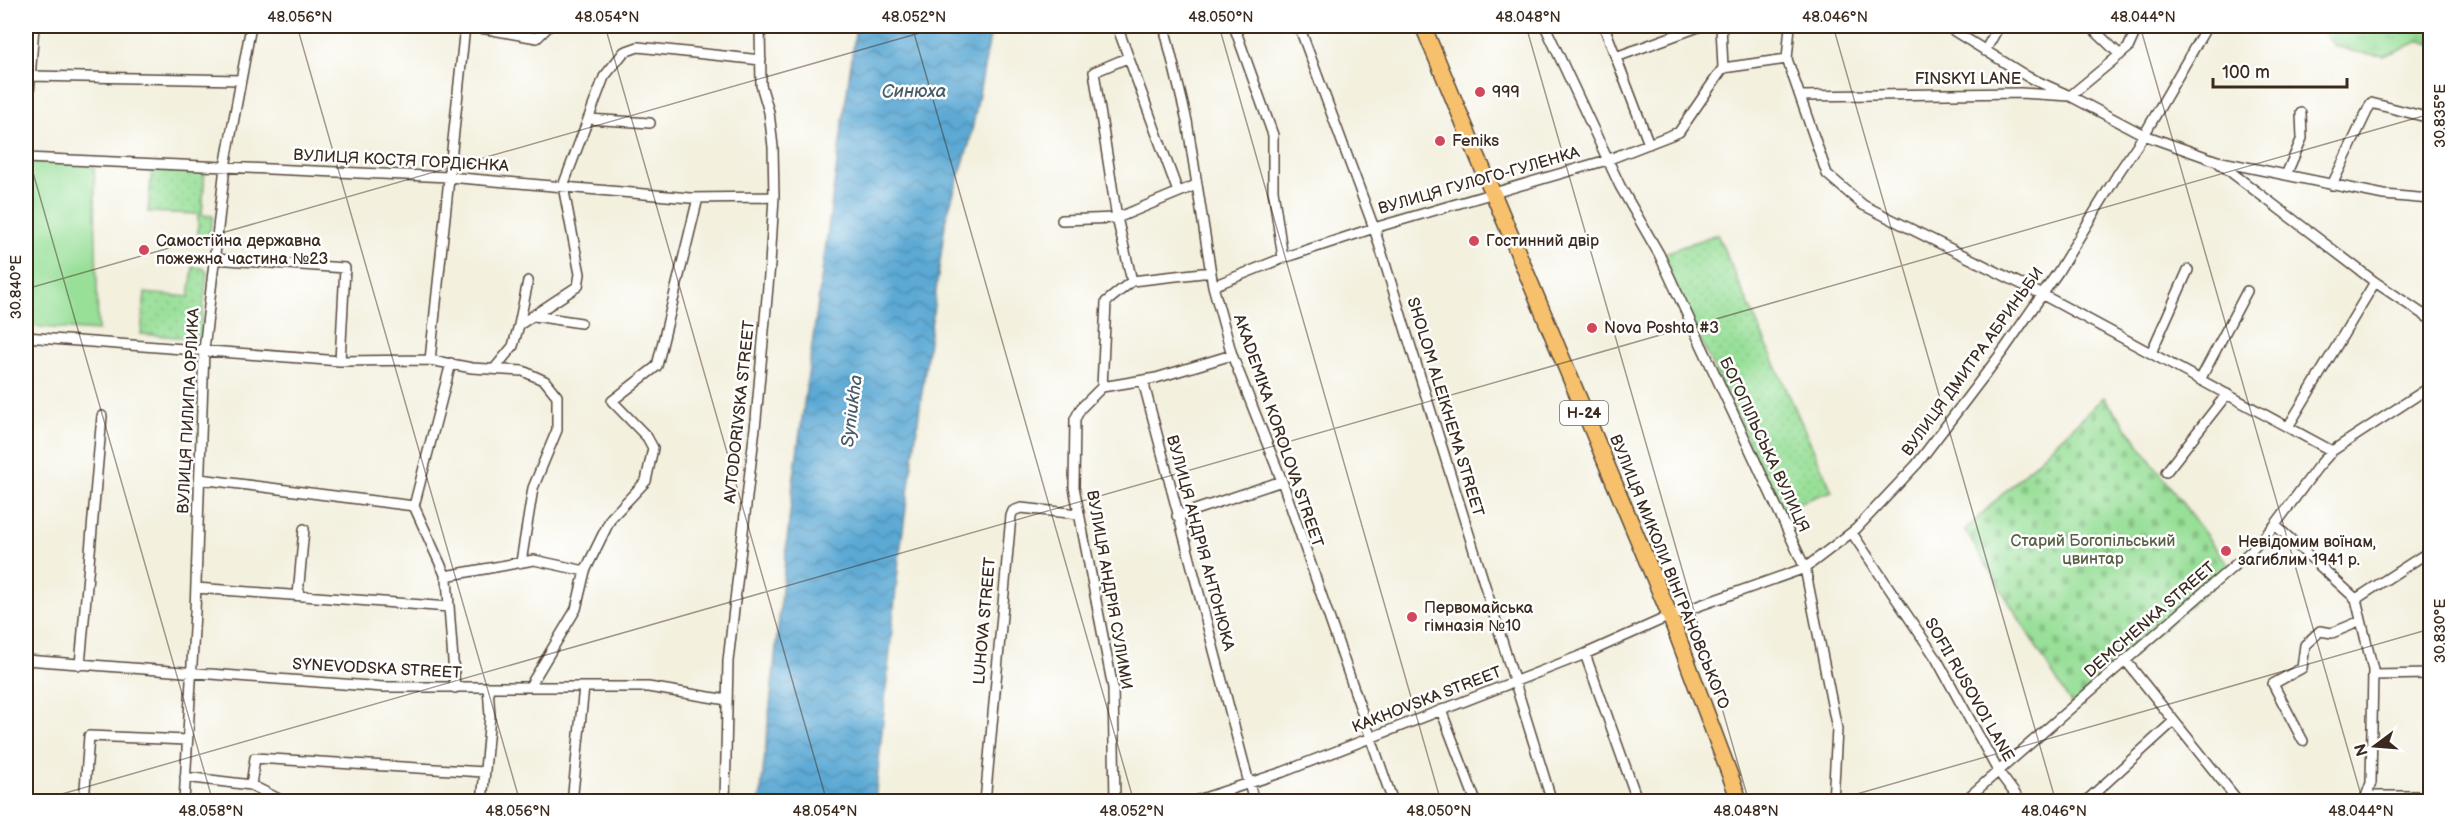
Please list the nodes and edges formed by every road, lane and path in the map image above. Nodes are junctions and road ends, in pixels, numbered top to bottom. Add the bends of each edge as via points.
1 (34, 26) edge
2 (251, 26) edge
3 (467, 26) edge
4 (549, 26) edge
5 (760, 26) edge
6 (1117, 26) edge
7 (1164, 26) edge
8 (1234, 26) edge
9 (1299, 26) edge
10 (1423, 26) edge
11 (1545, 26) edge
12 (1604, 26) edge
13 (1701, 26) edge
14 (1721, 26) edge
15 (1790, 26) edge
16 (1947, 26) edge
17 (1999, 26) edge
18 (2091, 26) edge
19 (2138, 26) edge
20 (2207, 26) edge
21 (1985, 51) junction
22 (2120, 55) junction
23 (1616, 57) junction
24 (1127, 58) junction
25 (1787, 59) junction
26 (761, 60) junction
27 (1723, 68) junction
28 (30, 76) junction
29 (241, 80) junction
30 (1802, 96) junction
31 (2070, 96) junction
32 (2301, 113) dead end
33 (2430, 118) edge
34 (588, 119) junction
35 (650, 123) dead end
36 (26, 132) edge
37 (2144, 135) junction
38 (1649, 144) junction
39 (26, 158) edge
40 (1607, 160) junction
41 (2217, 161) junction
42 (225, 167) junction
43 (2286, 175) junction
44 (449, 177) junction
45 (1196, 185) junction
46 (2331, 185) junction
47 (563, 186) junction
48 (1178, 192) junction
49 (1491, 192) junction
50 (774, 197) junction
51 (698, 198) junction
52 (2430, 199) edge
53 (1117, 218) junction
54 (1062, 220) dead end
55 (1374, 228) junction
56 (214, 258) junction
57 (1283, 258) junction
58 (2188, 270) dead end
59 (1211, 272) junction
60 (528, 281) dead end
61 (1132, 281) junction
62 (2375, 282) junction
63 (1213, 286) junction
64 (2247, 291) dead end
65 (2043, 295) junction
66 (534, 316) junction
67 (2430, 319) edge
68 (581, 324) dead end
69 (519, 325) junction
70 (26, 337) edge
71 (204, 350) junction
72 (2151, 353) junction
73 (1232, 355) junction
74 (430, 360) junction
75 (340, 361) junction
76 (451, 363) junction
77 (495, 368) junction
78 (2200, 380) junction
79 (1143, 381) junction
80 (1102, 387) junction
81 (2430, 387) edge
82 (2227, 394) junction
83 (102, 416) dead end
84 (2288, 427) junction
85 (2332, 452) junction
86 (2166, 472) dead end
87 (200, 479) junction
88 (1282, 481) junction
89 (414, 507) junction
90 (1079, 514) junction
91 (1177, 516) junction
92 (2275, 525) junction
93 (304, 529) dead end
94 (1852, 533) junction
95 (2430, 551) edge
96 (521, 562) junction
97 (1805, 568) junction
98 (585, 571) junction
99 (445, 576) junction
100 (196, 588) junction
101 (298, 595) junction
102 (2356, 599) junction
103 (449, 607) junction
104 (1670, 616) junction
105 (2361, 621) junction
106 (1585, 654) junction
107 (26, 660) edge
108 (2126, 661) junction
109 (80, 664) junction
110 (191, 673) junction
111 (2430, 674) edge
112 (2373, 675) junction
113 (1514, 682) junction
114 (530, 686) junction
115 (489, 687) junction
116 (584, 687) junction
117 (455, 688) junction
118 (727, 700) junction
119 (1441, 710) junction
120 (2174, 721) junction
121 (1371, 738) junction
122 (187, 740) junction
123 (2303, 741) dead end
124 (1998, 771) junction
125 (484, 772) junction
126 (185, 777) junction
127 (1249, 783) junction
128 (251, 784) junction
129 (2430, 796) edge
130 (2365, 799) edge
131 (84, 801) edge
132 (184, 801) edge
133 (285, 801) edge
134 (482, 801) edge
135 (572, 801) edge
136 (725, 801) edge
137 (985, 801) edge
138 (1115, 801) edge
139 (1192, 801) edge
140 (1254, 801) edge
141 (1393, 801) edge
142 (1476, 801) edge
143 (1552, 801) edge
144 (1638, 801) edge
145 (1740, 801) edge
146 (1833, 801) edge
147 (1963, 801) edge
148 (2021, 801) edge
149 (2085, 801) edge
150 (2239, 801) edge

1 - 28 street
2 - 29 street, ВУЛИЦЯ ПИЛИПА ОРЛИКА
3 - 4 street via 537,38
3 - 44 street
5 - 26 street, AVTODORIVSKA STREET
6 - 24 street
7 - 45 street, AKADEMIKA KOROLOVA STREET via 1187,121
8 - 57 street via 1273,135 1273,190
9 - 55 street, SHOLOM ALEIKHEMA STREET
10 - 49 main road, ВУЛИЦЯ МИКОЛИ ВІНГРАНОВСЬКОГО / Н-24
11 - 40 street, БОГОПІЛЬСЬКА ВУЛИЦЯ
12 - 23 street
13 - 23 street
14 - 27 street
15 - 25 street
16 - 21 street
17 - 21 street
18 - 22 street
19 - 22 street via 2128,48
20 - 37 street, ВУЛИЦЯ ДМИТРА АБРИНЬБИ
21 - 31 street
22 - 31 street
23 - 38 street
24 - 48 street
24 - 53 street via 1094,72
25 - 27 street
25 - 30 street
26 - 34 street via 638,47 624,52 604,77
26 - 50 street, AVTODORIVSKA STREET via 761,85 773,147
27 - 38 street, ВУЛИЦЯ ГУЛОГО-ГУЛЕНКА via 1679,132
28 - 29 street
28 - 36 street
29 - 42 street, ВУЛИЦЯ ПИЛИПА ОРЛИКА
30 - 31 street, FINSKYI LANE
30 - 65 street via 1827,174 1863,204
31 - 37 street
32 - 43 street via 2302,138
33 - 46 street via 2371,103
34 - 35 street
34 - 47 street
37 - 41 street
37 - 65 street, ВУЛИЦЯ ДМИТРА АБРИНЬБИ
38 - 40 street, ВУЛИЦЯ ГУЛОГО-ГУЛЕНКА
39 - 42 street, ВУЛИЦЯ КОСТЯ ГОРДІЄНКА
40 - 49 street, ВУЛИЦЯ ГУЛОГО-ГУЛЕНКА
40 - 97 street, БОГОПІЛЬСЬКА ВУЛИЦЯ via 1659,254
41 - 43 street
41 - 62 street
42 - 44 street, ВУЛИЦЯ КОСТЯ ГОРДІЄНКА
42 - 56 street, ВУЛИЦЯ ПИЛИПА ОРЛИКА
43 - 46 street
44 - 47 street, ВУЛИЦЯ КОСТЯ ГОРДІЄНКА
44 - 74 street
45 - 48 street
45 - 59 street, AKADEMIKA KOROLOVA STREET
46 - 52 street
47 - 51 street, ВУЛИЦЯ КОСТЯ ГОРДІЄНКА
47 - 66 street via 580,274 578,286
48 - 53 street
49 - 55 street, ВУЛИЦЯ ГУЛОГО-ГУЛЕНКА
49 - 104 main road, ВУЛИЦЯ МИКОЛИ ВІНГРАНОВСЬКОГО / Н-24
50 - 51 street, ВУЛИЦЯ КОСТЯ ГОРДІЄНКА
50 - 118 street, AVTODORIVSKA STREET
51 - 98 street via 657,366 612,401 653,448 646,481 611,518
53 - 54 street
53 - 61 street
55 - 57 street, ВУЛИЦЯ ГУЛОГО-ГУЛЕНКА
55 - 113 street, SHOLOM ALEIKHEMA STREET
56 - 71 street, ВУЛИЦЯ ПИЛИПА ОРЛИКА
56 - 75 street via 345,268
57 - 63 street, ВУЛИЦЯ ГУЛОГО-ГУЛЕНКА
58 - 72 street
59 - 61 street
59 - 63 street, AKADEMIKA KOROLOVA STREET
60 - 69 street
61 - 80 street via 1106,303
62 - 67 street
62 - 84 street
63 - 73 street, AKADEMIKA KOROLOVA STREET
64 - 78 street
65 - 72 street
65 - 94 street, ВУЛИЦЯ ДМИТРА АБРИНЬБИ via 1917,464
66 - 68 street
66 - 69 street
69 - 77 street via 513,346
70 - 71 street
71 - 75 street
71 - 87 street, ВУЛИЦЯ ПИЛИПА ОРЛИКА
72 - 78 street
73 - 79 street
73 - 88 street, AKADEMIKA KOROLOVA STREET
74 - 75 street
74 - 76 street
76 - 77 street
76 - 89 street
77 - 96 street via 523,371 545,381 557,396 557,430 533,488
78 - 82 street
79 - 80 street
79 - 91 street, ВУЛИЦЯ АНДРІЯ АНТОНЮКА
80 - 90 street, ВУЛИЦЯ АНДРІЯ СУЛИМИ via 1081,408 1076,419 1074,487
81 - 85 street, DEMCHENKA STREET
82 - 84 street
82 - 86 street
83 - 109 street
84 - 85 street
85 - 92 street, DEMCHENKA STREET
87 - 89 street
87 - 100 street, ВУЛИЦЯ ПИЛИПА ОРЛИКА
88 - 91 street
88 - 121 street, AKADEMIKA KOROLOVA STREET
89 - 99 street
90 - 137 street, LUHOVA STREET via 1021,508 1011,516
90 - 138 street, ВУЛИЦЯ АНДРІЯ СУЛИМИ via 1113,688
91 - 127 street, ВУЛИЦЯ АНДРІЯ АНТОНЮКА
92 - 102 street
92 - 108 street, DEMCHENKA STREET via 2251,551
93 - 101 street
94 - 97 street, ВУЛИЦЯ ДМИТРА АБРИНЬБИ
94 - 124 street, SOFII RUSOVOI LANE via 1936,658
95 - 102 street
96 - 98 street via 534,560
96 - 99 street
97 - 104 street, ВУЛИЦЯ ДМИТРА АБРИНЬБИ
97 - 146 street, БОГОПІЛЬСЬКА ВУЛИЦЯ via 1837,729
98 - 114 street via 576,609
99 - 103 street
100 - 101 street
100 - 110 street, ВУЛИЦЯ ПИЛИПА ОРЛИКА
101 - 103 street
102 - 105 street
103 - 117 street
104 - 106 street, KAKHOVSKA STREET
104 - 145 main road, ВУЛИЦЯ МИКОЛИ ВІНГРАНОВСЬКОГО / Н-24
105 - 112 street
105 - 123 street via 2332,633 2320,631 2305,645 2302,668 2273,684
106 - 113 street, KAKHOVSKA STREET
106 - 144 street
107 - 109 street, SYNEVODSKA STREET
108 - 120 street
108 - 124 street, DEMCHENKA STREET
109 - 110 street, SYNEVODSKA STREET
110 - 117 street, SYNEVODSKA STREET via 383,687
110 - 122 street, ВУЛИЦЯ ПИЛИПА ОРЛИКА
111 - 112 street
112 - 130 street via 2371,783
113 - 119 street, KAKHOVSKA STREET
113 - 143 street, SHOLOM ALEIKHEMA STREET
114 - 115 street, SYNEVODSKA STREET
114 - 116 street, SYNEVODSKA STREET
115 - 117 street, SYNEVODSKA STREET
115 - 125 street
116 - 118 street, SYNEVODSKA STREET via 648,687
116 - 135 street
118 - 136 street, AVTODORIVSKA STREET
119 - 121 street, KAKHOVSKA STREET
119 - 142 street
120 - 149 street
120 - 150 street
121 - 127 street, KAKHOVSKA STREET
121 - 141 street, AKADEMIKA KOROLOVA STREET
122 - 126 street, ВУЛИЦЯ ПИЛИПА ОРЛИКА
122 - 131 street via 89,736
124 - 147 street, DEMCHENKA STREET
124 - 148 street, SOFII RUSOVOI LANE
125 - 128 street via 255,758
125 - 134 street
126 - 128 street
126 - 132 street, ВУЛИЦЯ ПИЛИПА ОРЛИКА
127 - 139 street, KAKHOVSKA STREET
127 - 140 street, ВУЛИЦЯ АНДРІЯ АНТОНЮКА
128 - 133 street
129 - 130 street

